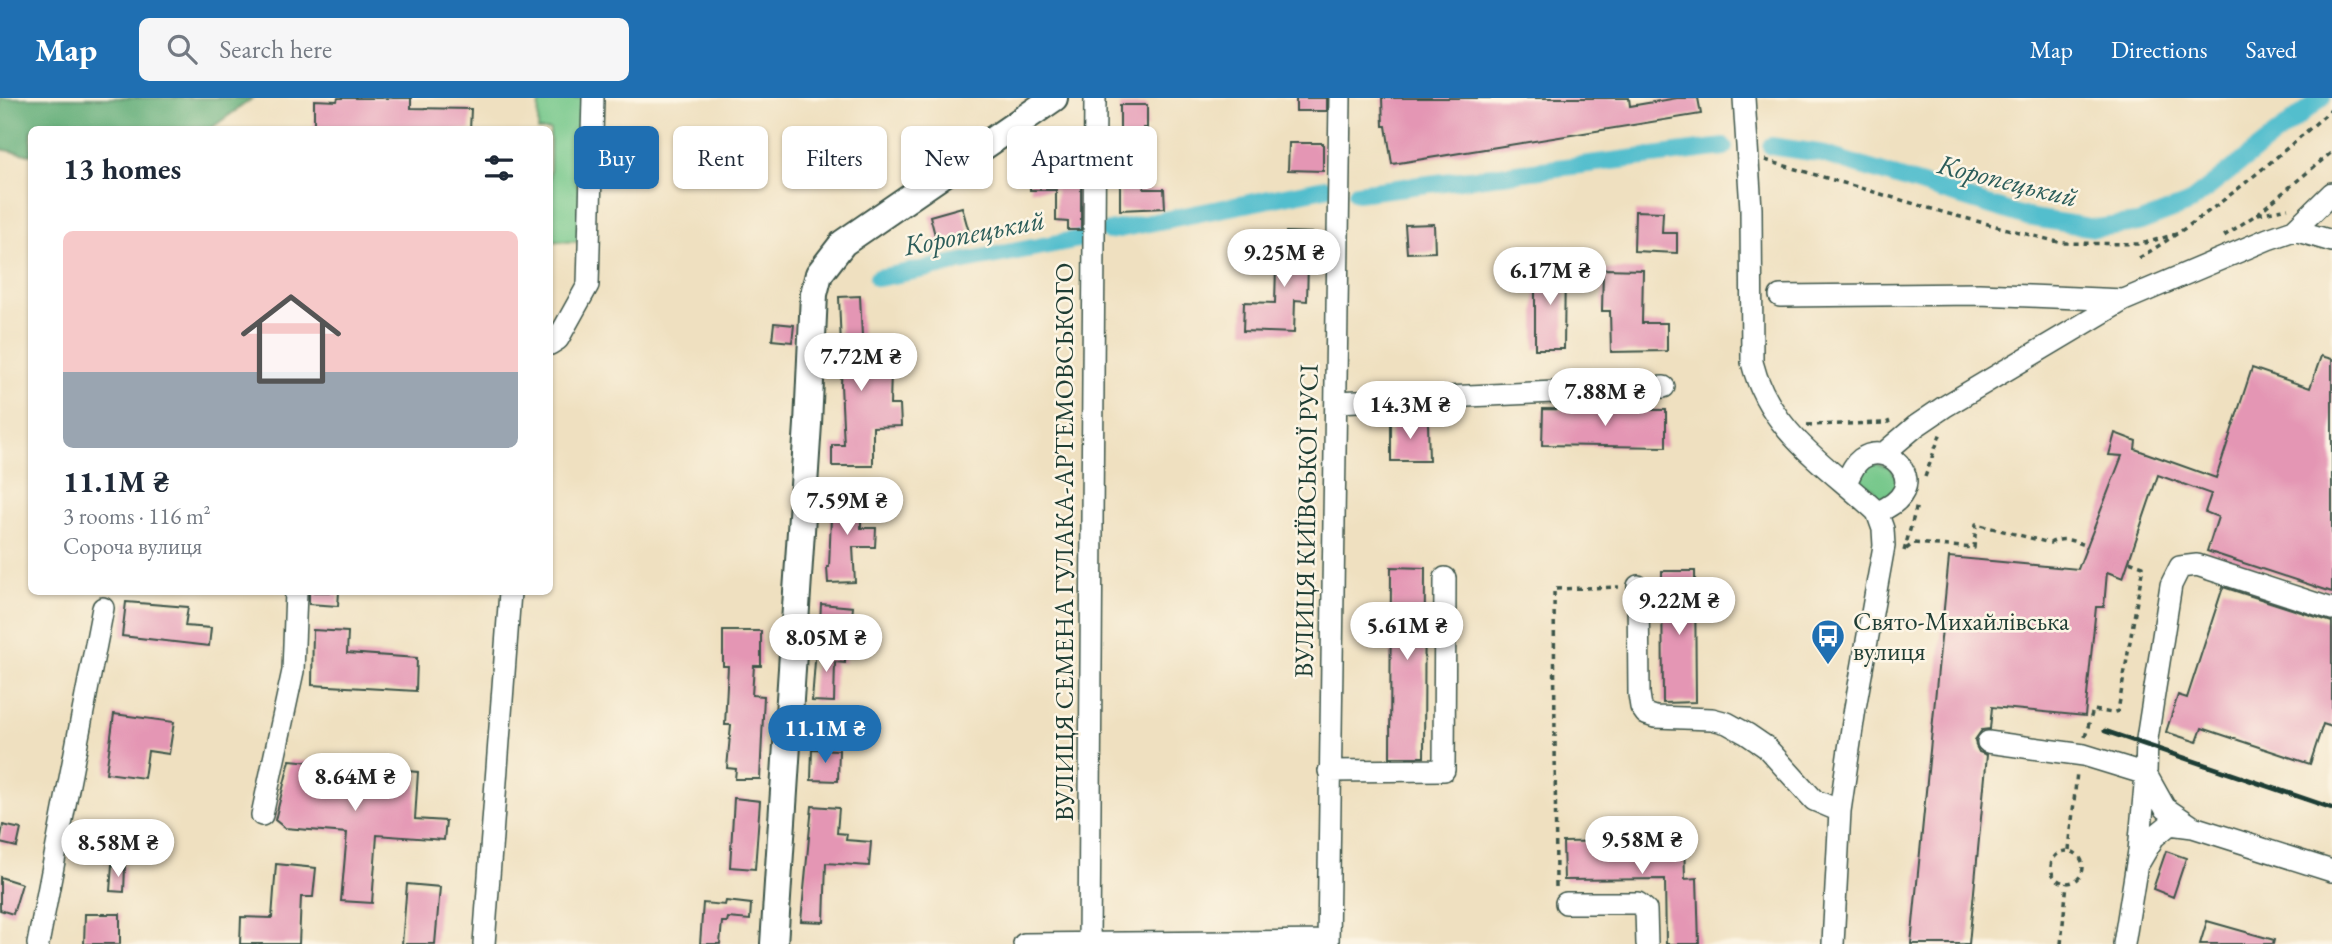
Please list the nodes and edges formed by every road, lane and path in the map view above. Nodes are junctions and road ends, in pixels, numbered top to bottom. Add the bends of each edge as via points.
1 (593, 98) edge
2 (1054, 98) edge
3 (1095, 98) edge
4 (1340, 98) edge
5 (1744, 98) edge
6 (2332, 109) edge
7 (1763, 160) dead end
8 (2332, 193) edge
9 (2294, 230) junction
10 (2180, 233) junction
11 (2331, 240) edge
12 (2139, 258) dead end
13 (1780, 296) dead end
14 (2124, 300) junction
15 (553, 342) edge
16 (1664, 387) dead end
17 (1336, 402) junction
18 (1945, 415) junction
19 (1890, 458) junction
20 (1846, 482) junction
21 (1923, 484) dead end
22 (1920, 496) dead end
23 (1877, 512) junction
24 (2088, 546) dead end
25 (2129, 561) dead end
26 (1445, 578) dead end
27 (1638, 586) joint
28 (296, 595) edge
29 (510, 595) edge
30 (103, 608) dead end
31 (2332, 609) edge
32 (1988, 742) dead end
33 (2081, 755) junction
34 (1329, 771) junction
35 (2146, 774) junction
36 (1840, 811) junction
37 (262, 815) dead end
38 (2193, 827) junction
39 (2069, 850) junction
40 (2137, 867) junction
41 (2332, 871) edge
42 (2067, 883) junction
43 (1566, 903) joint
44 (1328, 943) edge
45 (38, 944) edge
46 (484, 944) edge
47 (774, 944) edge
48 (1024, 944) edge
49 (1089, 944) edge
50 (1647, 944) edge
51 (1833, 944) edge
52 (2061, 944) edge
53 (2124, 944) edge

1 - 15 street via 588,285
2 - 47 main road via 843,243 819,274 814,295
3 - 49 street, ВУЛИЦЯ СЕМЕНА ГУЛАКА-АРТЕМОВСЬКОГО
4 - 17 street, ВУЛИЦЯ КИЇВСЬКОЇ РУСІ
5 - 20 street via 1751,209 1752,352 1758,385 1793,437
6 - 10 path via 2280,156
7 - 10 path via 2062,243 2141,244
8 - 9 street
9 - 11 street
9 - 14 street
10 - 12 path
13 - 14 street
14 - 18 street
16 - 17 street
17 - 34 street, ВУЛИЦЯ КИЇВСЬКОЇ РУСІ
18 - 19 street via 1916,426
18 - 21 path
19 - 20 street via 1860,459
19 - 23 street via 1905,475 1904,491 1895,504
20 - 23 street
22 - 24 path via 1901,558 1914,543 1974,548 1976,524 2050,543 2067,538
23 - 36 street via 1884,546
25 - 33 path via 2143,566 2118,710 2093,710
26 - 34 street via 1444,770
27 - 36 street via 1639,694 1646,714 1727,723 1766,747 1814,800
27 - 43 path via 1554,589 1556,897
28 - 37 street via 293,671
29 - 46 street
30 - 45 street
31 - 35 street via 2197,565 2180,567 2171,585
32 - 33 street
33 - 35 street
33 - 39 path
34 - 44 street, ВУЛИЦЯ КИЇВСЬКОЇ РУСІ
35 - 38 street via 2165,808
35 - 40 street
36 - 51 street
38 - 40 street via 2170,824 2154,837
38 - 41 street
39 - 42 path via 2078,855 2084,869 2079,878
39 - 42 path via 2058,853 2051,867 2055,878
40 - 53 street
42 - 52 path
43 - 50 street via 1638,903 1646,910
44 - 49 street
48 - 49 street

